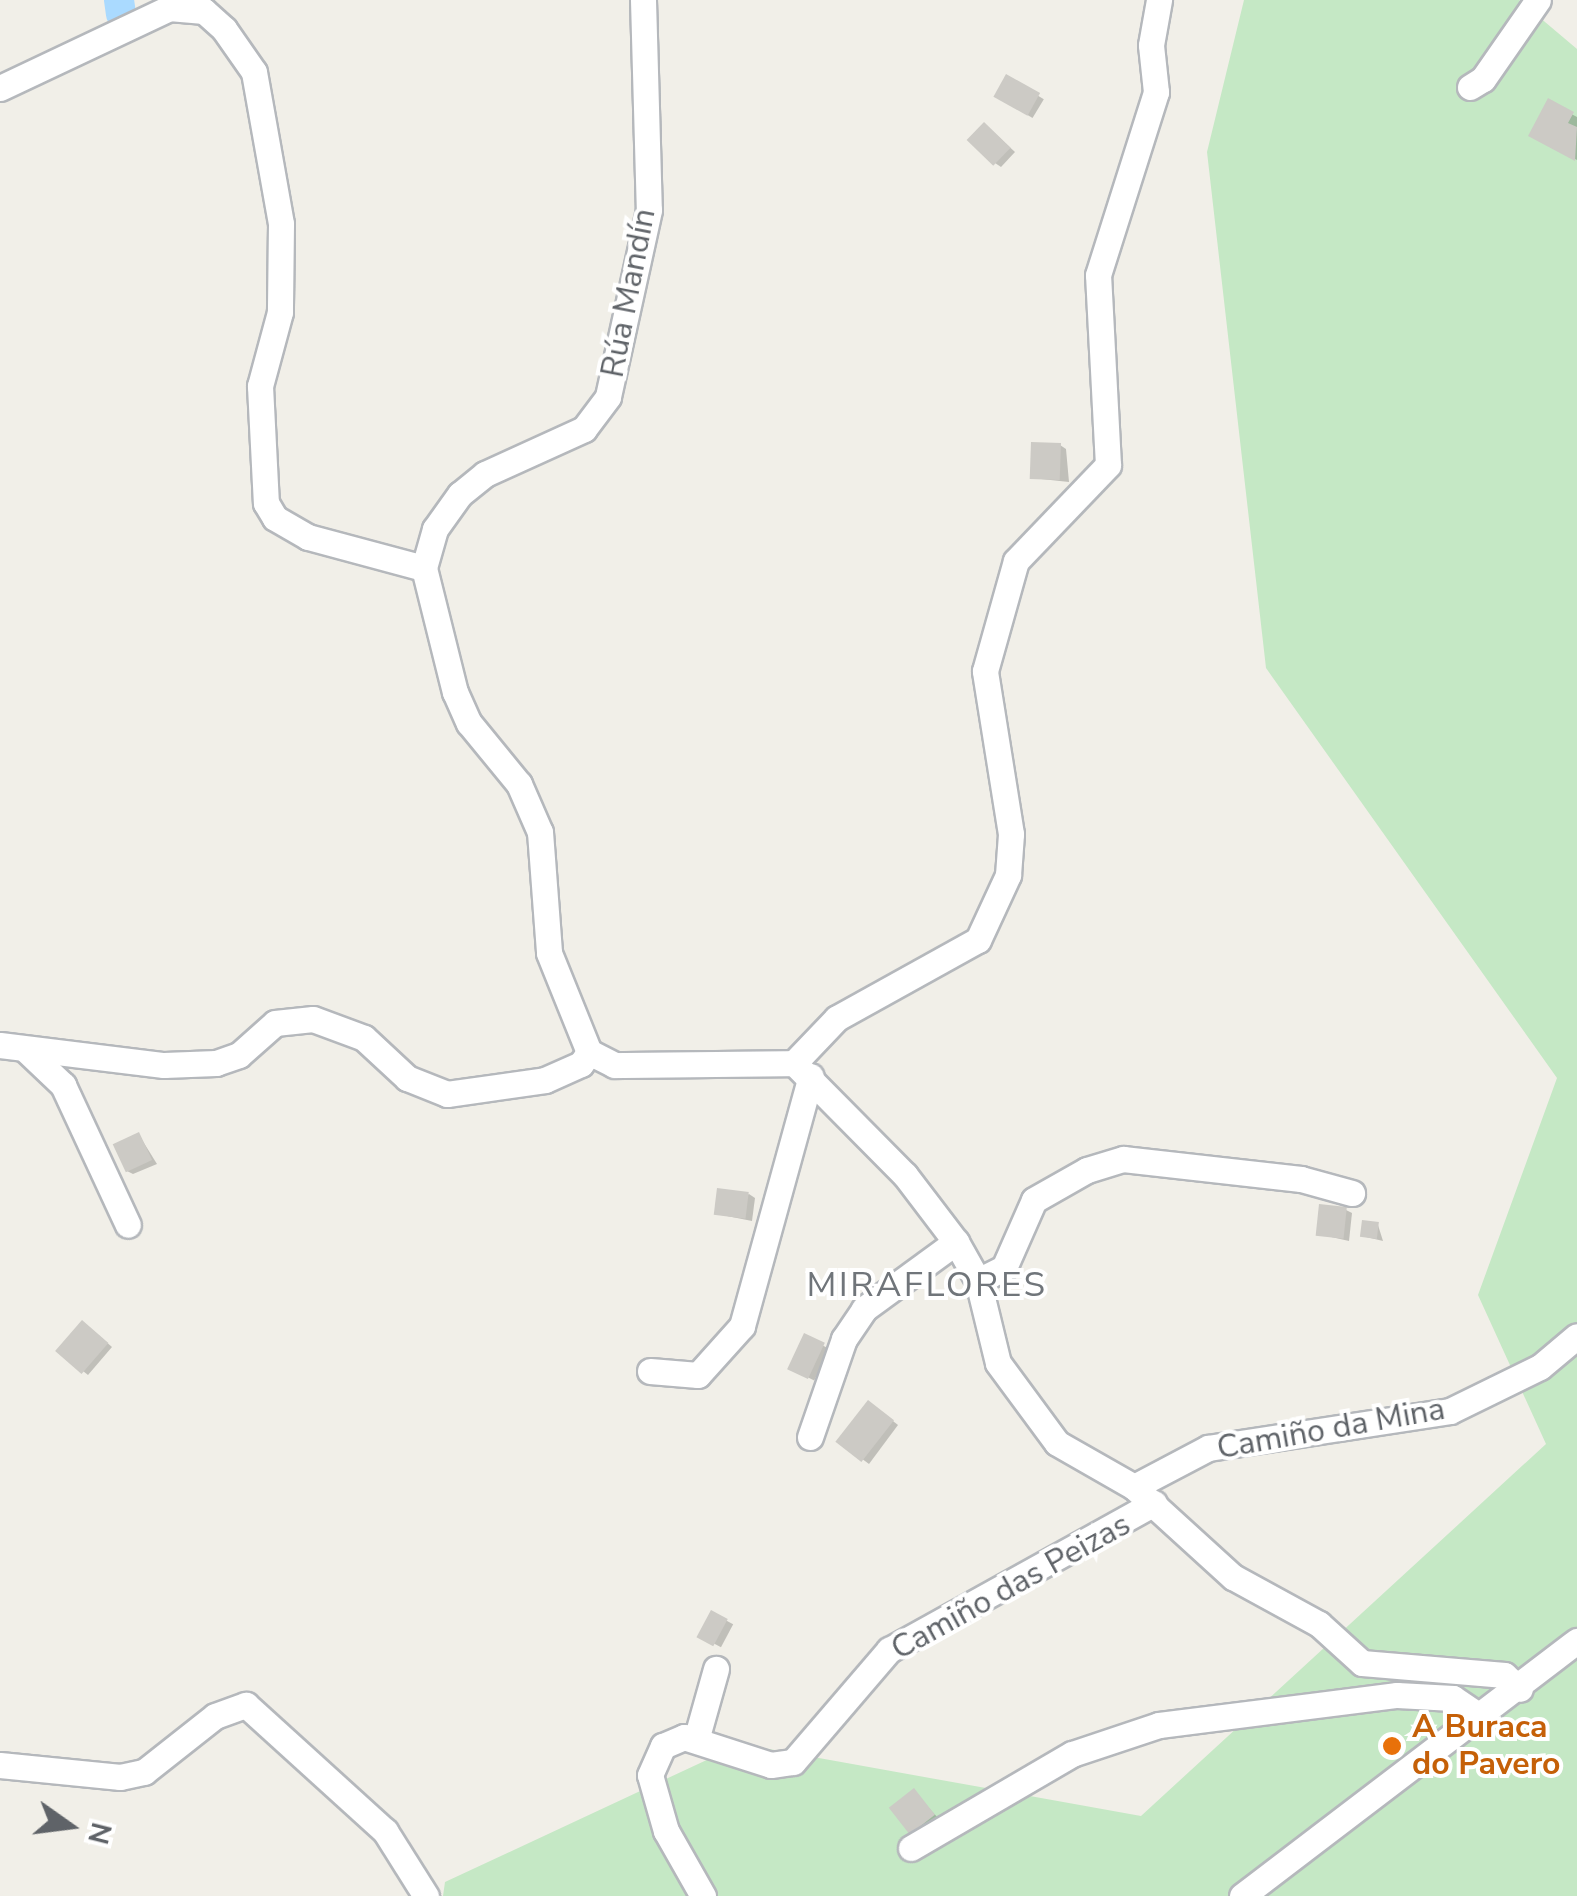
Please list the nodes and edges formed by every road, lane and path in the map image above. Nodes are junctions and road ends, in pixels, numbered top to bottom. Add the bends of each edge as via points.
1 (643, 0) edge
2 (1159, 0) edge
3 (1538, 0) edge
4 (206, 5) edge
5 (1470, 87) dead end
6 (0, 88) edge
7 (424, 568) junction
8 (0, 1046) edge
9 (28, 1051) junction
10 (589, 1052) junction
11 (803, 1070) junction
12 (1352, 1193) dead end
13 (128, 1226) dead end
14 (956, 1242) junction
15 (978, 1281) junction
16 (1577, 1336) edge
17 (650, 1371) dead end
18 (810, 1437) dead end
19 (1144, 1495) junction
20 (1577, 1642) edge
21 (716, 1668) dead end
22 (1520, 1688) junction
23 (1482, 1717) junction
24 (696, 1740) junction
25 (0, 1765) edge
26 (912, 1848) dead end
27 (426, 1896) edge
28 (703, 1896) edge
29 (1242, 1896) edge

1 - 7 street, Rúa Mandín via 648,228 608,397 584,429 485,474 460,494 435,529
2 - 11 street via 1151,45 1156,92 1098,275 1108,465 1016,561 985,671 1011,834 1008,875 978,940 838,1018
3 - 5 street via 1483,79
4 - 6 street via 168,8
4 - 7 street via 254,72 282,224 280,312 260,386 266,504 275,518 308,537
7 - 10 street via 456,692 470,723 519,784 540,832 549,954
8 - 9 street
9 - 10 street via 216,1063 239,1055 275,1023 313,1019 364,1038 408,1078 447,1094 545,1080 581,1064
9 - 13 street via 63,1084
10 - 11 street via 614,1065
11 - 14 street via 905,1175
11 - 17 street via 742,1326 698,1374
12 - 15 street via 1301,1179 1123,1159 1087,1170 1034,1200 1004,1268
14 - 15 street
14 - 18 street via 864,1310 844,1339
15 - 19 street via 998,1363 1020,1400 1057,1443
16 - 19 street, Camiño da Mina via 1540,1367 1450,1411 1208,1448
19 - 22 street via 1233,1577 1318,1624 1362,1662 1504,1674
19 - 24 street, Camiño das Peizas via 889,1650 794,1762 771,1765
20 - 22 street
21 - 24 street
22 - 23 street
23 - 26 street via 1453,1698 1398,1695 1159,1725 1082,1749 984,1800
23 - 29 street
24 - 28 street via 663,1746 650,1775 666,1831
25 - 27 street via 120,1777 144,1772 215,1716 246,1705 385,1831

